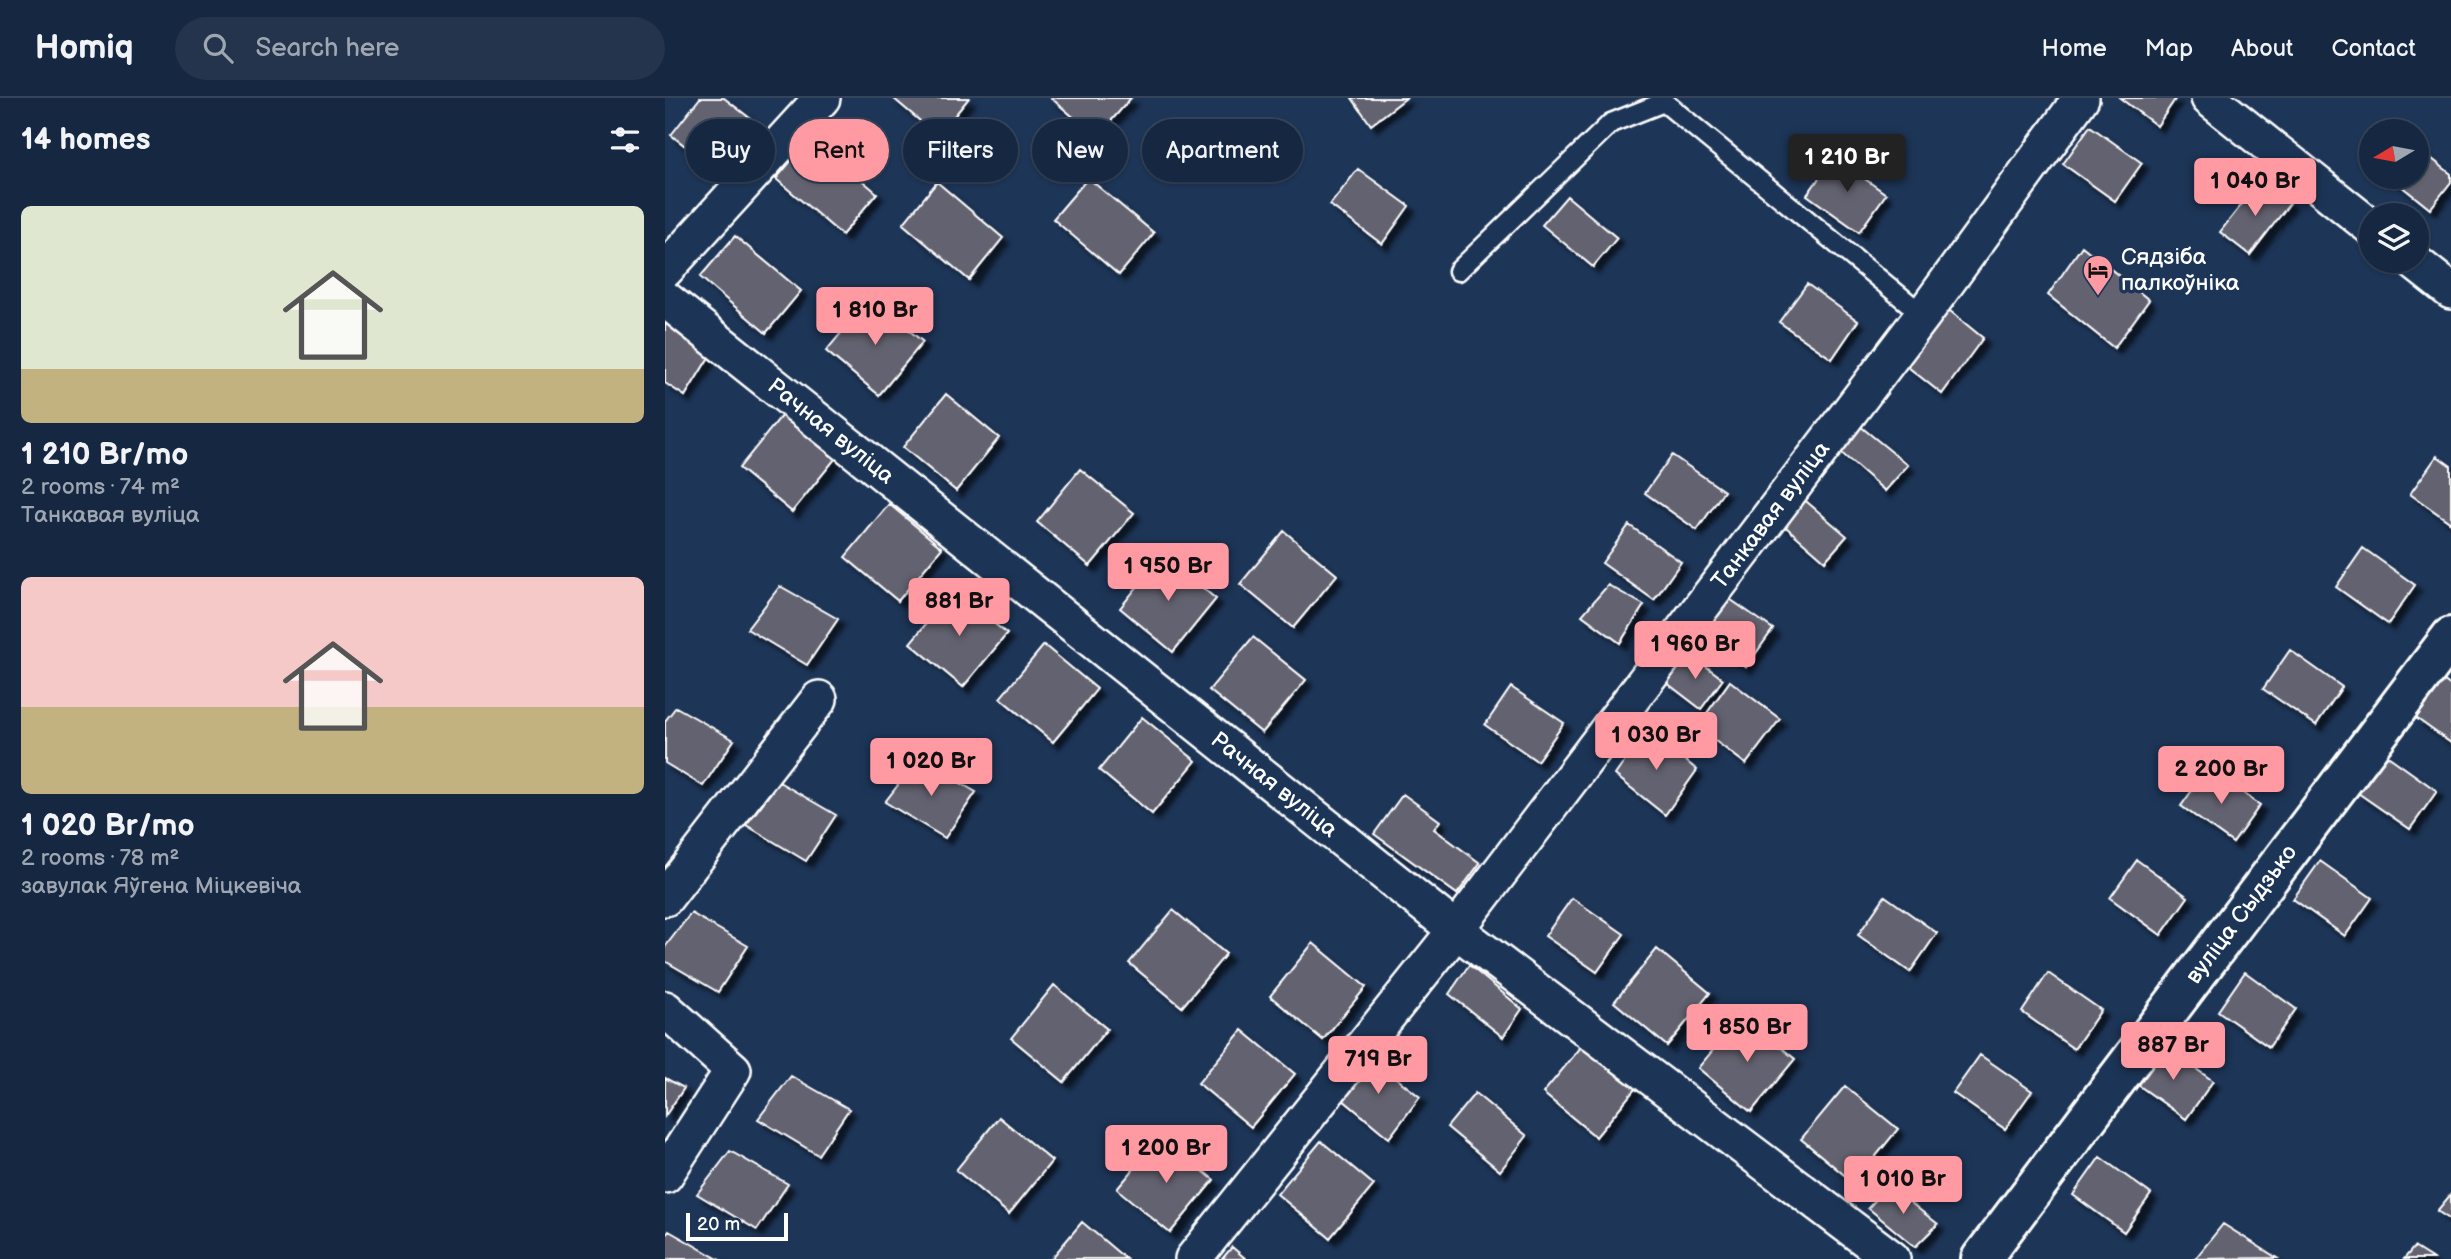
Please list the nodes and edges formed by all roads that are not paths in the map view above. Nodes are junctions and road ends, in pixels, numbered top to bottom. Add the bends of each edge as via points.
1 (822, 98) edge
2 (2081, 98) edge
3 (2209, 98) edge
4 (2359, 218) edge
5 (665, 270) edge
6 (1458, 271) dead end
7 (2428, 273) edge
8 (2451, 291) edge
9 (665, 299) edge
10 (1923, 315) junction
11 (2451, 637) edge
12 (819, 699) dead end
13 (665, 898) edge
14 (1456, 930) junction
15 (665, 1009) edge
16 (665, 1175) edge
17 (1193, 1259) edge
18 (1892, 1259) edge
19 (1982, 1259) edge

1 - 5 street
2 - 10 street, Танкавая вуліца
3 - 4 street
6 - 10 lane via 1611,122 1664,102
7 - 8 street
9 - 14 street, Рачная вуліца
10 - 14 street, Танкавая вуліца
11 - 19 street, вуліца Сыдзько
12 - 13 street
14 - 17 street, Танкавая вуліца
14 - 18 street, Рачная вуліца
15 - 16 street via 733,1070

